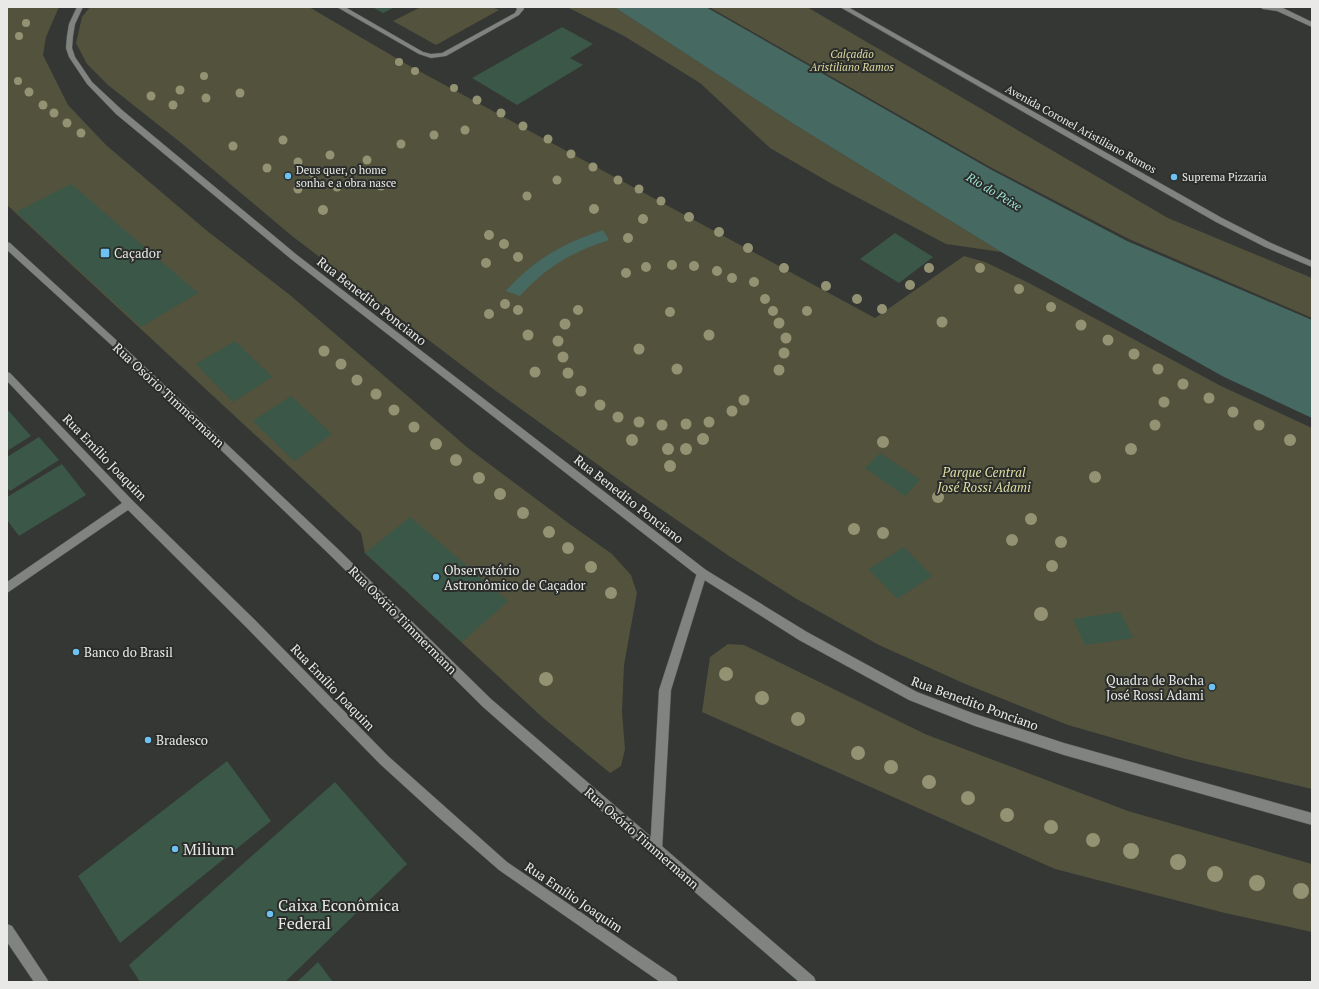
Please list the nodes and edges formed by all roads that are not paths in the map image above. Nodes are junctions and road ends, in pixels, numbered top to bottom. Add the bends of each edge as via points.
1 (80, 7) edge
2 (340, 7) edge
3 (842, 7) edge
4 (1263, 7) edge
5 (520, 8) edge
6 (1280, 8) edge
7 (1312, 25) edge
8 (7, 245) edge
9 (1312, 264) edge
10 (7, 375) edge
11 (129, 504) junction
12 (702, 573) junction
13 (7, 588) edge
14 (1312, 820) edge
15 (656, 852) junction
16 (7, 931) edge
17 (42, 982) edge
18 (671, 982) edge
19 (809, 982) edge

1 - 12 main road, Rua Benedito Ponciano via 72,24 70,36 69,48 72,57 89,83 119,112 294,257
2 - 5 main road via 421,53 431,56 444,54 517,14
3 - 9 main road, Avenida Coronel Aristiliano Ramos via 1219,220
4 - 6 main road
6 - 7 main road
8 - 15 main road, Rua Osório Timmermann via 122,350 335,553 487,703
10 - 11 main road, Rua Emílio Joaquim
11 - 13 main road
11 - 18 main road, Rua Emílio Joaquim via 384,760 441,812 504,866
12 - 14 main road, Rua Benedito Ponciano via 796,632 913,696 975,720 1064,749
12 - 15 main road via 665,690
15 - 19 main road, Rua Osório Timmermann
16 - 17 main road

